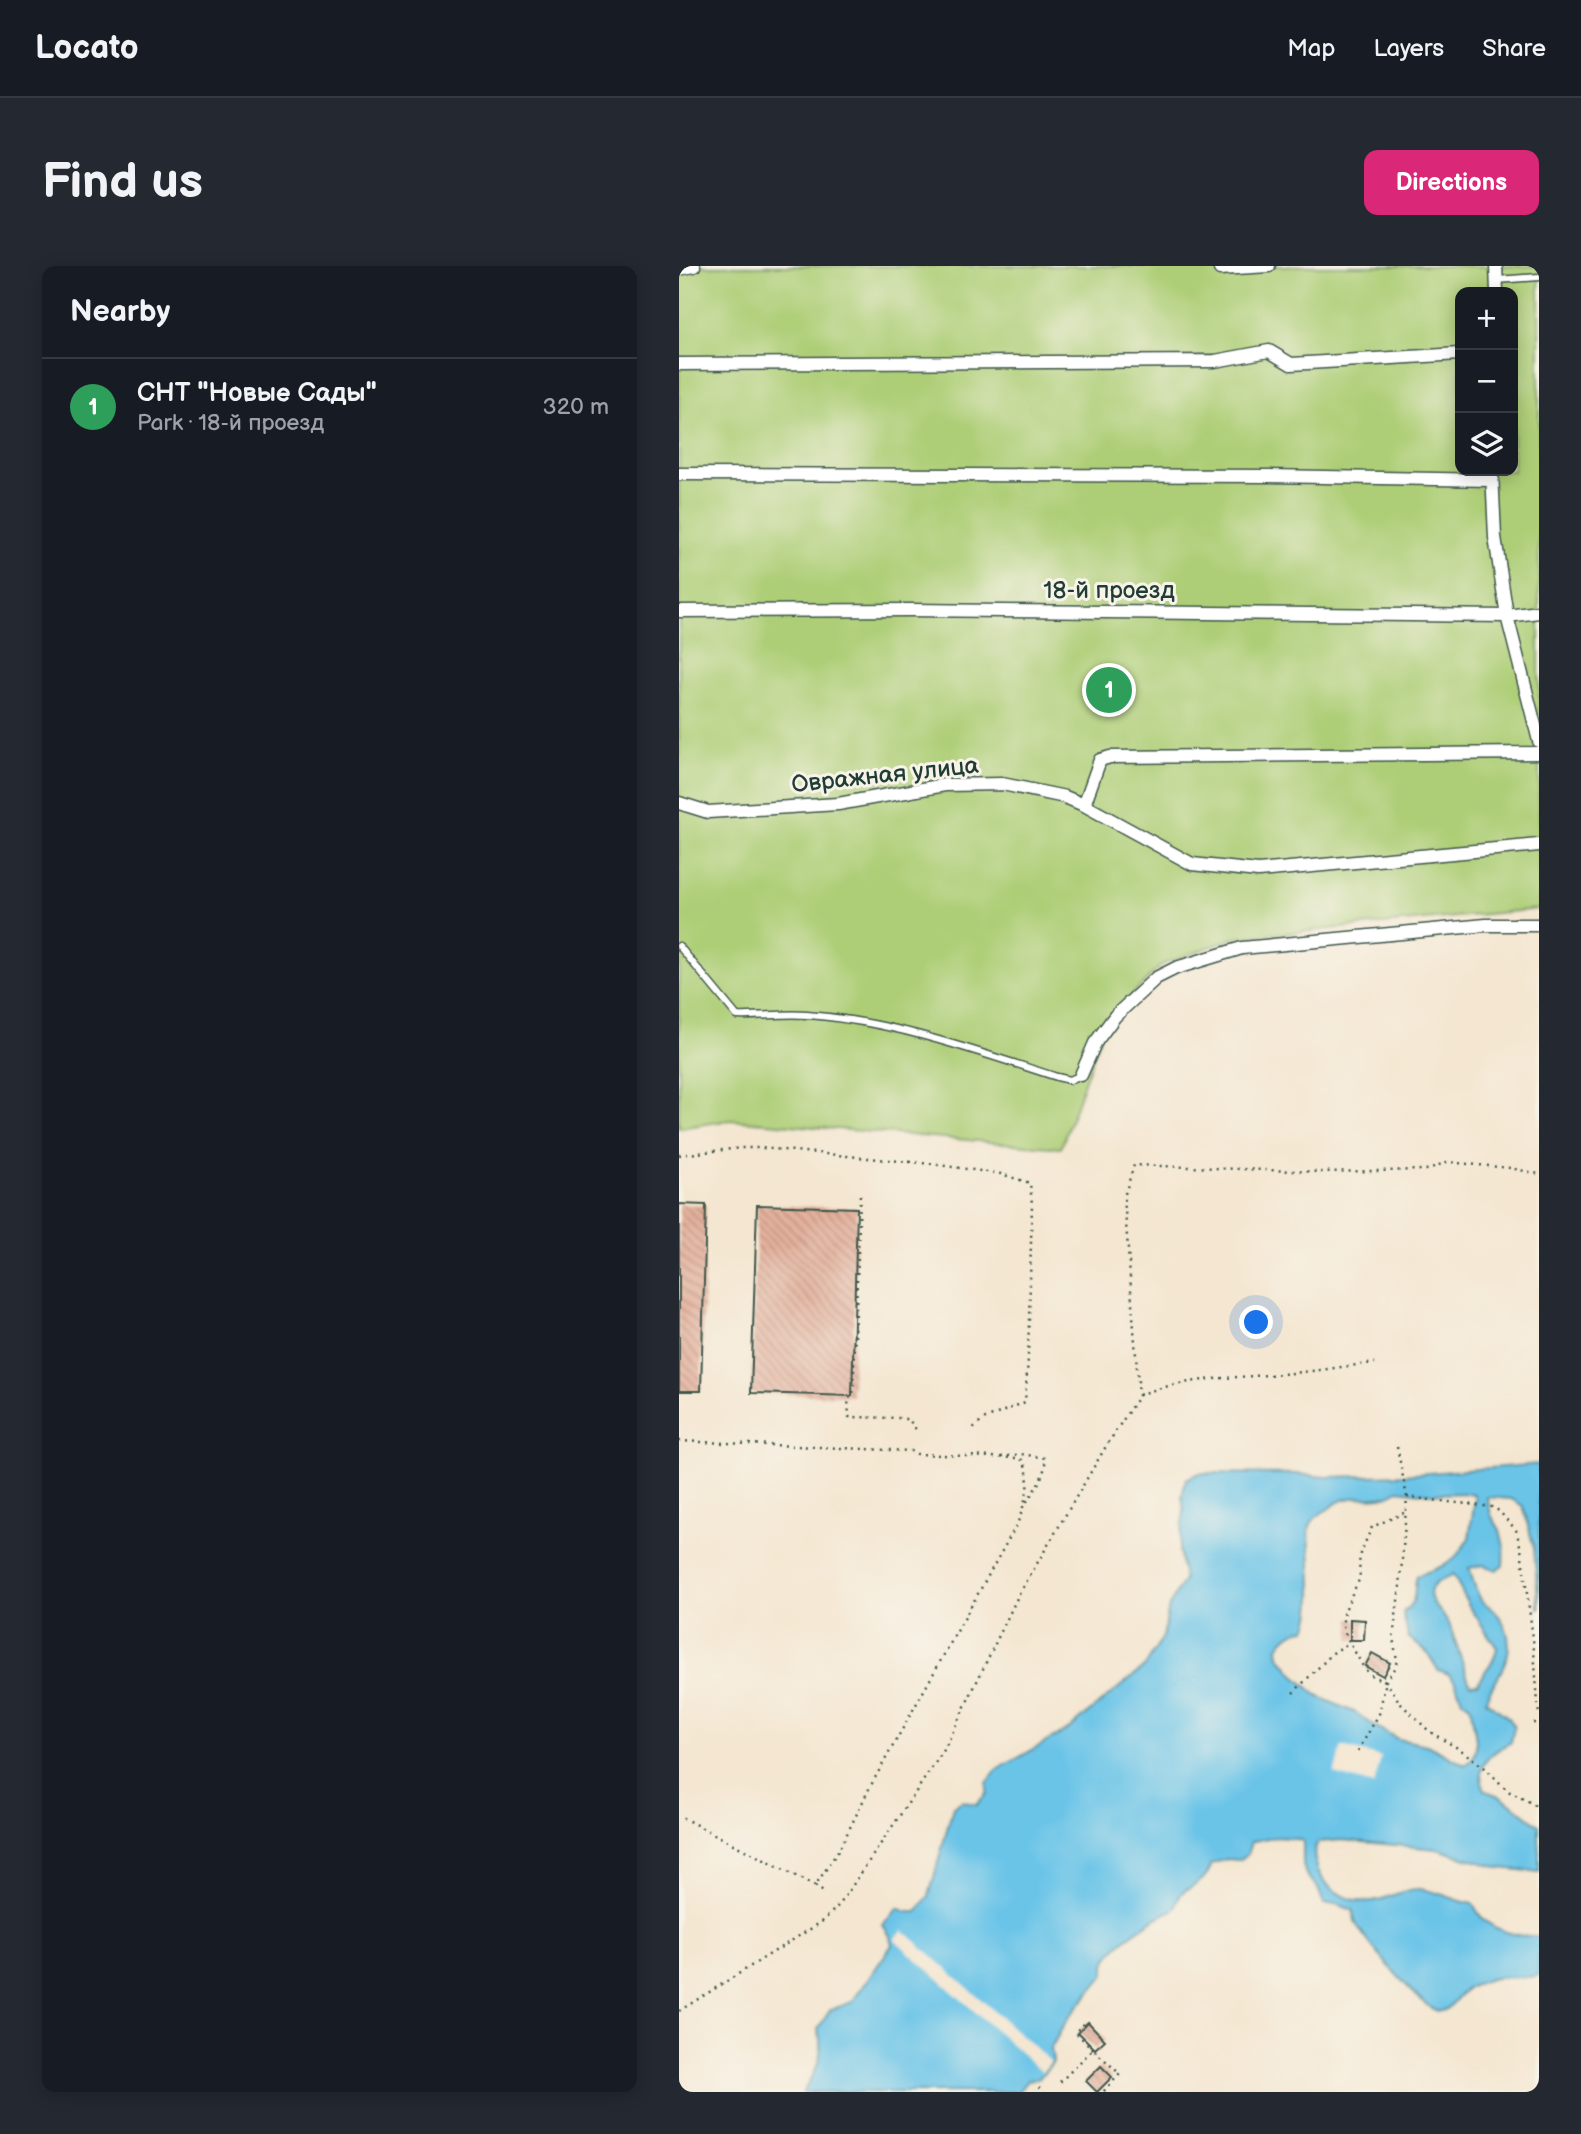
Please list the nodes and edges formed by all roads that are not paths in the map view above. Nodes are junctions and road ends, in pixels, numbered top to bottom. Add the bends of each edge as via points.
1 (694, 266) edge
2 (1219, 266) edge
3 (1269, 266) edge
4 (1496, 266) edge
5 (679, 269) edge
6 (1539, 277) edge
7 (1497, 286) edge
8 (1455, 354) edge
9 (679, 364) edge
10 (679, 474) edge
11 (1455, 475) edge
12 (1492, 476) edge
13 (679, 611) edge
14 (1539, 612) edge
15 (1507, 616) junction
16 (1539, 741) edge
17 (1539, 753) edge
18 (679, 803) edge
19 (1084, 805) junction
20 (1539, 845) edge
21 (1539, 925) edge
22 (679, 946) edge
23 (1081, 1075) joint

1 - 5 street
2 - 3 street
4 - 7 street
6 - 7 lane
8 - 9 street via 1291,364 1269,351 1215,361
10 - 11 street
12 - 15 street via 1495,537
13 - 15 street, 18-й проезд
14 - 15 street, 18-й проезд
15 - 16 street
17 - 19 street via 1110,757 1100,760
18 - 19 street, Овражная улица via 708,811 838,804 946,785 1002,784
19 - 20 street, Овражная улица via 1192,864 1258,872
21 - 23 street via 1486,925 1242,948 1176,968 1156,978 1115,1016 1095,1043
22 - 23 lane via 737,1016 806,1015 863,1022 919,1034 1057,1077 1070,1080

